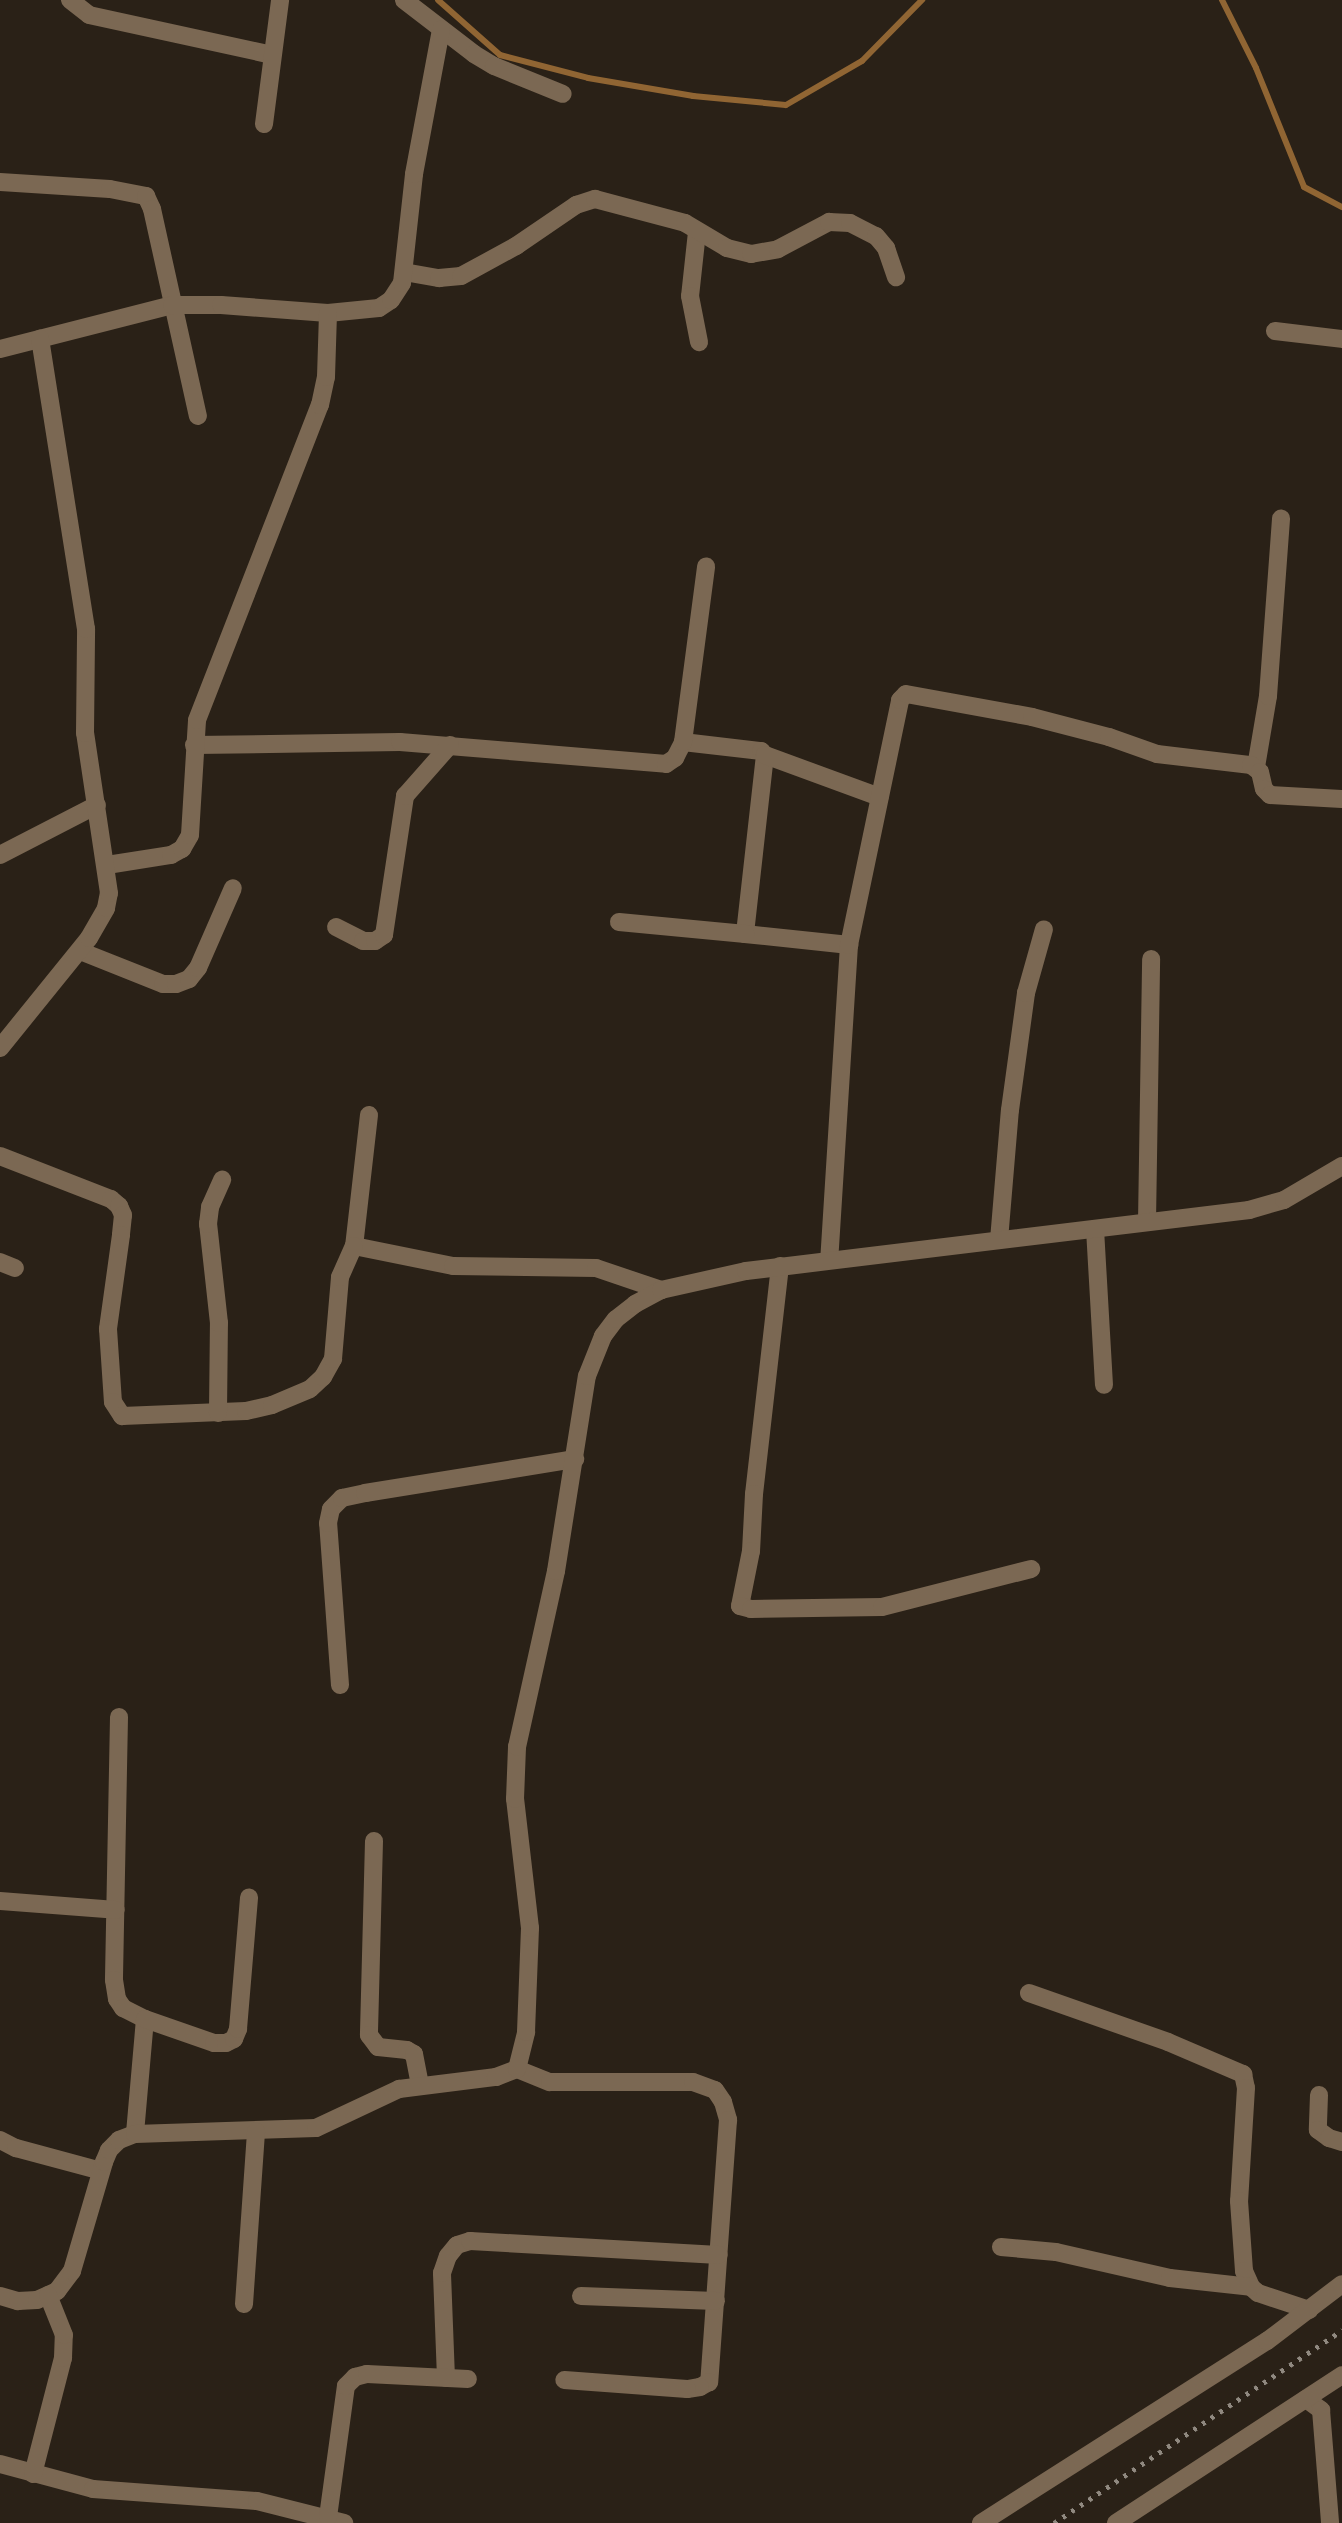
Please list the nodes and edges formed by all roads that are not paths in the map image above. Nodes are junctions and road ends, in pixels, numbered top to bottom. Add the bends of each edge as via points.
1 (70, 0) edge
2 (280, 0) edge
3 (404, 0) edge
4 (441, 30) junction
5 (272, 55) junction
6 (563, 94) dead end
7 (264, 124) dead end
8 (0, 182) edge
9 (697, 232) junction
10 (404, 272) junction
11 (896, 277) dead end
12 (172, 305) junction
13 (328, 313) junction
14 (1275, 331) dead end
15 (40, 340) junction
16 (1342, 340) edge
17 (699, 342) dead end
18 (0, 349) edge
19 (198, 416) dead end
20 (1281, 518) dead end
21 (706, 567) dead end
22 (683, 742) junction
23 (194, 745) junction
24 (450, 745) junction
25 (765, 755) junction
26 (1256, 767) junction
27 (880, 797) junction
28 (1342, 799) edge
29 (97, 805) junction
30 (0, 855) edge
31 (107, 865) junction
32 (233, 888) dead end
33 (619, 922) dead end
34 (336, 927) dead end
35 (1044, 929) dead end
36 (745, 934) junction
37 (849, 945) junction
38 (80, 951) junction
39 (1151, 959) dead end
40 (0, 1048) edge
41 (369, 1115) dead end
42 (0, 1156) edge
43 (1342, 1166) edge
44 (222, 1180) dead end
45 (1147, 1222) junction
46 (1095, 1229) junction
47 (999, 1240) junction
48 (354, 1246) junction
49 (829, 1259) junction
50 (780, 1266) junction
51 (661, 1290) junction
52 (1104, 1385) dead end
53 (218, 1413) junction
54 (575, 1459) junction
55 (1031, 1569) dead end
56 (340, 1685) dead end
57 (119, 1717) dead end
58 (374, 1841) dead end
59 (248, 1897) dead end
60 (0, 1901) edge
61 (116, 1910) junction
62 (1029, 1993) dead end
63 (145, 2019) junction
64 (517, 2069) junction
65 (420, 2084) junction
66 (1320, 2095) dead end
67 (256, 2131) junction
68 (135, 2134) junction
69 (0, 2140) edge
70 (1342, 2142) edge
71 (101, 2171) junction
72 (1001, 2247) dead end
73 (719, 2255) junction
74 (1342, 2284) edge
75 (1251, 2287) junction
76 (48, 2295) junction
77 (0, 2296) edge
78 (581, 2296) dead end
79 (716, 2301) junction
80 (244, 2304) dead end
81 (1309, 2310) junction
82 (1342, 2375) edge
83 (446, 2378) junction
84 (468, 2379) dead end
85 (564, 2380) dead end
86 (1306, 2399) junction
87 (0, 2464) edge
88 (33, 2474) junction
89 (336, 2520) edge
90 (981, 2523) edge
91 (1116, 2523) edge
92 (1331, 2523) edge

1 - 5 street via 89,15
2 - 5 street
3 - 4 street
4 - 6 street via 494,66
4 - 10 street via 414,174
5 - 7 street
8 - 12 street via 110,189 146,196
9 - 10 street via 685,223 609,201 586,201 461,276 439,278
9 - 11 street via 751,254 778,249 829,222 850,223 876,236 886,248
9 - 17 street via 690,296
10 - 13 street via 400,291 379,308
12 - 13 street
12 - 15 street
12 - 19 street
13 - 23 street via 326,377 320,405 197,720
14 - 16 street
15 - 18 street
15 - 29 street via 86,629 85,733
20 - 26 street via 1268,696
21 - 22 street
22 - 24 street via 675,758 651,765
22 - 25 street
23 - 24 street
23 - 31 street via 190,835 182,849 171,855
24 - 34 street via 405,796 384,935 363,941
25 - 27 street
25 - 36 street
26 - 27 street via 1157,754 1032,717 909,694 900,701
26 - 28 street via 1270,795
27 - 37 street
29 - 30 street
29 - 31 street
31 - 38 street via 106,908
32 - 38 street via 198,968 177,984 163,984
33 - 36 street
35 - 47 street via 1026,993 1003,1159
36 - 37 street
37 - 49 street
38 - 40 street
39 - 45 street
41 - 48 street
42 - 53 street via 119,1206 123,1215 108,1329 113,1402 122,1416
43 - 45 street via 1302,1191 1264,1207
44 - 53 street via 208,1224 219,1324
45 - 46 street
46 - 47 street
46 - 52 street
47 - 49 street
48 - 51 street via 453,1266 596,1268
48 - 53 street via 340,1277 337,1341 323,1377 310,1389 271,1405
49 - 50 street
50 - 51 street
50 - 55 street via 751,1551 740,1606 882,1607
51 - 54 street via 616,1319 603,1336 587,1376
54 - 56 street via 342,1498 331,1509 328,1522
54 - 64 street via 556,1571 522,1714 514,1775 530,1928 526,2032
57 - 61 street
58 - 65 street via 369,2035 378,2047 414,2054
59 - 63 street via 234,2039 214,2043
60 - 61 street
61 - 63 street via 117,1999 123,2008
62 - 75 street via 1243,2074 1241,2261
63 - 68 street
64 - 65 street via 496,2077
64 - 73 street via 550,2082 693,2082 715,2091 728,2120
65 - 67 street via 385,2094 316,2128
66 - 70 street via 1318,2130
67 - 68 street
67 - 80 street
68 - 71 street via 109,2150
69 - 71 street
71 - 76 street via 72,2271 57,2291
72 - 75 street via 1056,2252 1170,2278
73 - 79 street
73 - 83 street via 470,2241 457,2245 447,2256 442,2273
74 - 81 street
75 - 81 street via 1273,2300
76 - 77 street via 18,2301
76 - 88 street via 64,2335 63,2358
78 - 79 street
79 - 85 street via 712,2368 709,2382 700,2387
81 - 90 street
82 - 86 street
83 - 84 street
83 - 89 street via 367,2374 346,2386
86 - 91 street
86 - 92 street via 1321,2410
87 - 88 street
88 - 89 street via 93,2489 257,2501

